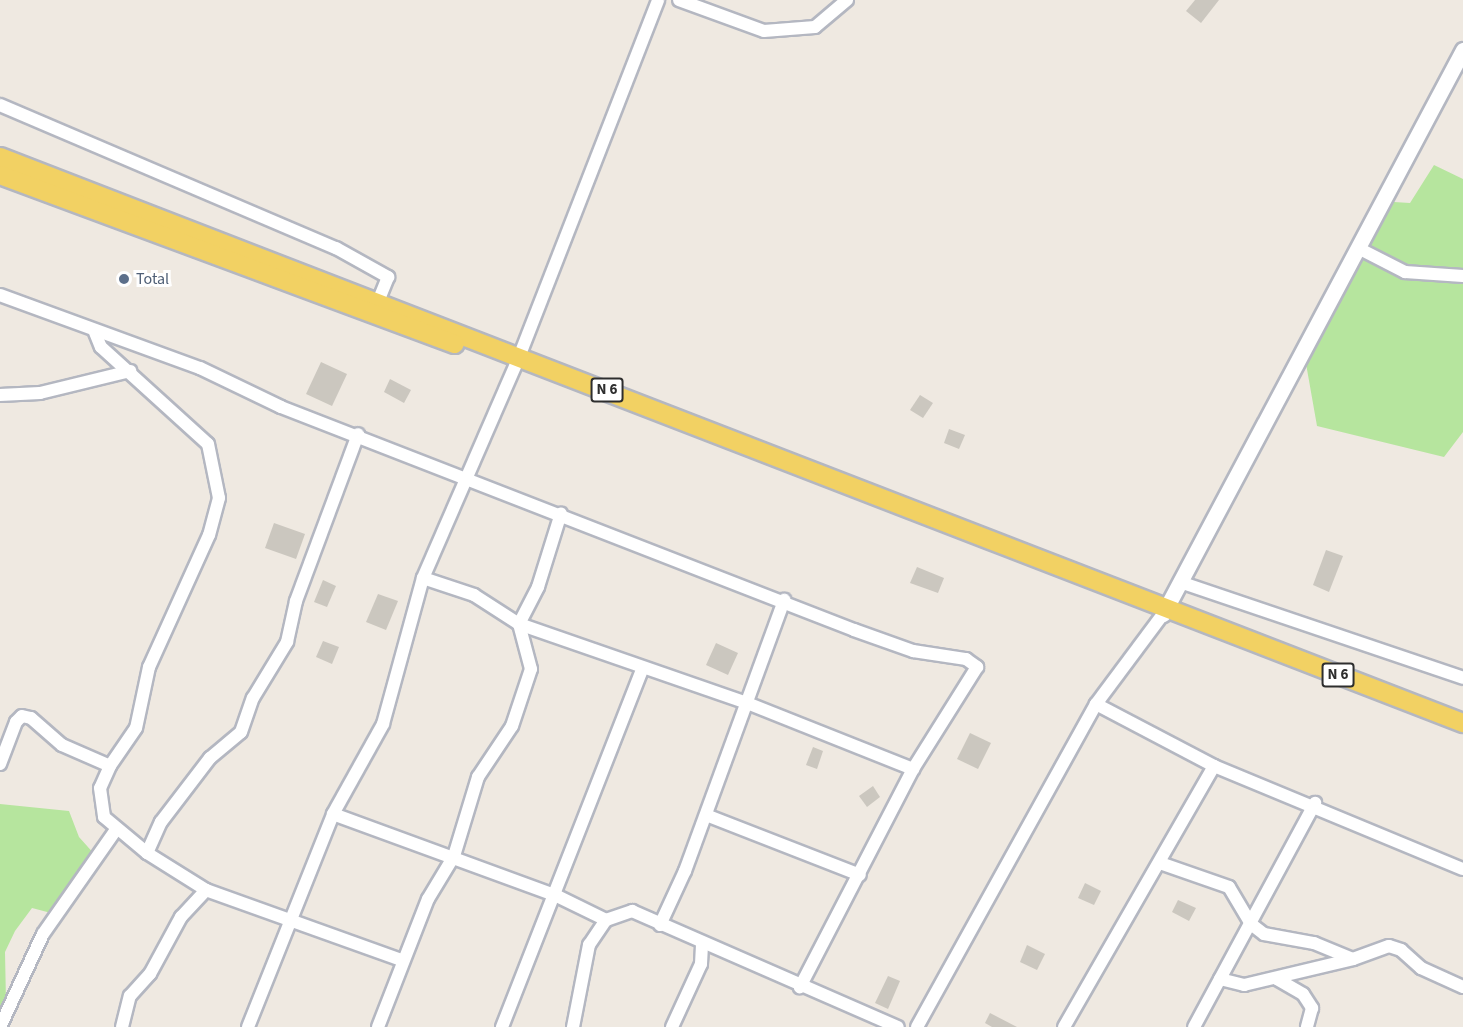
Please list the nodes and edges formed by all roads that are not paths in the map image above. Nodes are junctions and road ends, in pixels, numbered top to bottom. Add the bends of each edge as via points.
1 (658, 0) edge
2 (679, 0) edge
3 (847, 0) edge
4 (1463, 50) edge
5 (0, 105) edge
6 (0, 157) edge
7 (0, 175) edge
8 (1358, 248) junction
9 (1463, 276) edge
10 (0, 295) edge
11 (378, 302) junction
12 (94, 330) junction
13 (517, 361) junction
14 (130, 371) junction
15 (0, 395) edge
16 (358, 434) junction
17 (465, 476) junction
18 (561, 513) junction
19 (423, 578) junction
20 (1180, 582) junction
21 (784, 600) junction
22 (1165, 610) junction
23 (519, 624) junction
24 (642, 669) junction
25 (1463, 678) edge
26 (747, 702) junction
27 (1096, 704) junction
28 (1463, 723) edge
29 (0, 764) edge
30 (110, 766) junction
31 (1214, 766) junction
32 (914, 769) junction
33 (1314, 803) junction
34 (333, 814) junction
35 (706, 815) junction
36 (115, 831) junction
37 (147, 853) junction
38 (454, 856) junction
39 (1160, 863) junction
40 (1463, 869) edge
41 (860, 875) junction
42 (206, 890) junction
43 (557, 896) junction
44 (291, 918) junction
45 (606, 920) junction
46 (1251, 924) junction
47 (660, 925) junction
48 (702, 944) junction
49 (1353, 959) junction
50 (401, 960) junction
51 (1220, 979) junction
52 (1277, 979) junction
53 (800, 987) junction
54 (1463, 987) edge
55 (0, 1027) edge
56 (122, 1027) edge
57 (248, 1027) edge
58 (378, 1027) edge
59 (502, 1027) edge
60 (573, 1027) edge
61 (672, 1027) edge
62 (898, 1027) edge
63 (917, 1027) edge
64 (1065, 1027) edge
65 (1194, 1027) edge
66 (1307, 1027) edge

1 - 13 street
2 - 3 street via 764,30 815,27
4 - 8 street
5 - 11 street via 336,248 388,277
6 - 11 main road, N 6
7 - 13 main road, N 6
8 - 9 street via 1405,272
8 - 20 street
10 - 12 street
11 - 13 main road, N 6
12 - 14 street via 101,347
12 - 16 street
13 - 17 street
13 - 22 main road, N 6
14 - 15 street via 40,393
14 - 30 street via 208,444 219,498 209,535 149,667 136,728
16 - 17 street
16 - 37 street via 296,601 287,642 253,698 241,732 210,758 161,822
17 - 18 street
17 - 19 street
18 - 21 street
18 - 23 street via 538,587
19 - 23 street via 474,595
19 - 34 street via 383,724
20 - 22 street
20 - 25 street
21 - 26 street
21 - 32 street via 864,634 914,651 966,659 977,667
22 - 27 street
22 - 28 main road, N 6
23 - 24 street
23 - 38 street via 531,669 512,726 478,777
24 - 26 street
24 - 43 street
26 - 32 street
26 - 35 street
27 - 31 street
27 - 63 street
29 - 30 street via 22,716 62,745
30 - 36 street via 99,805
31 - 33 street
31 - 39 street
32 - 41 street
33 - 40 street via 1338,821
33 - 46 street
34 - 38 street
34 - 44 street
35 - 41 street
35 - 47 street
36 - 37 street
36 - 55 street via 43,934
37 - 42 street
38 - 43 street
38 - 50 street
39 - 46 street via 1228,887
39 - 64 street
41 - 53 street
42 - 44 street
42 - 56 street via 181,917 150,974 130,996
43 - 45 street
43 - 59 street
44 - 50 street via 327,937
44 - 57 street
45 - 47 street via 632,911
45 - 60 street via 589,945
46 - 49 street via 1264,934 1314,943
46 - 51 street
47 - 48 street
48 - 53 street
48 - 61 street via 701,964
49 - 52 street
49 - 54 street via 1389,946
50 - 58 street
51 - 52 street via 1244,985
51 - 65 street
52 - 66 street via 1303,994 1312,1008
53 - 62 street

